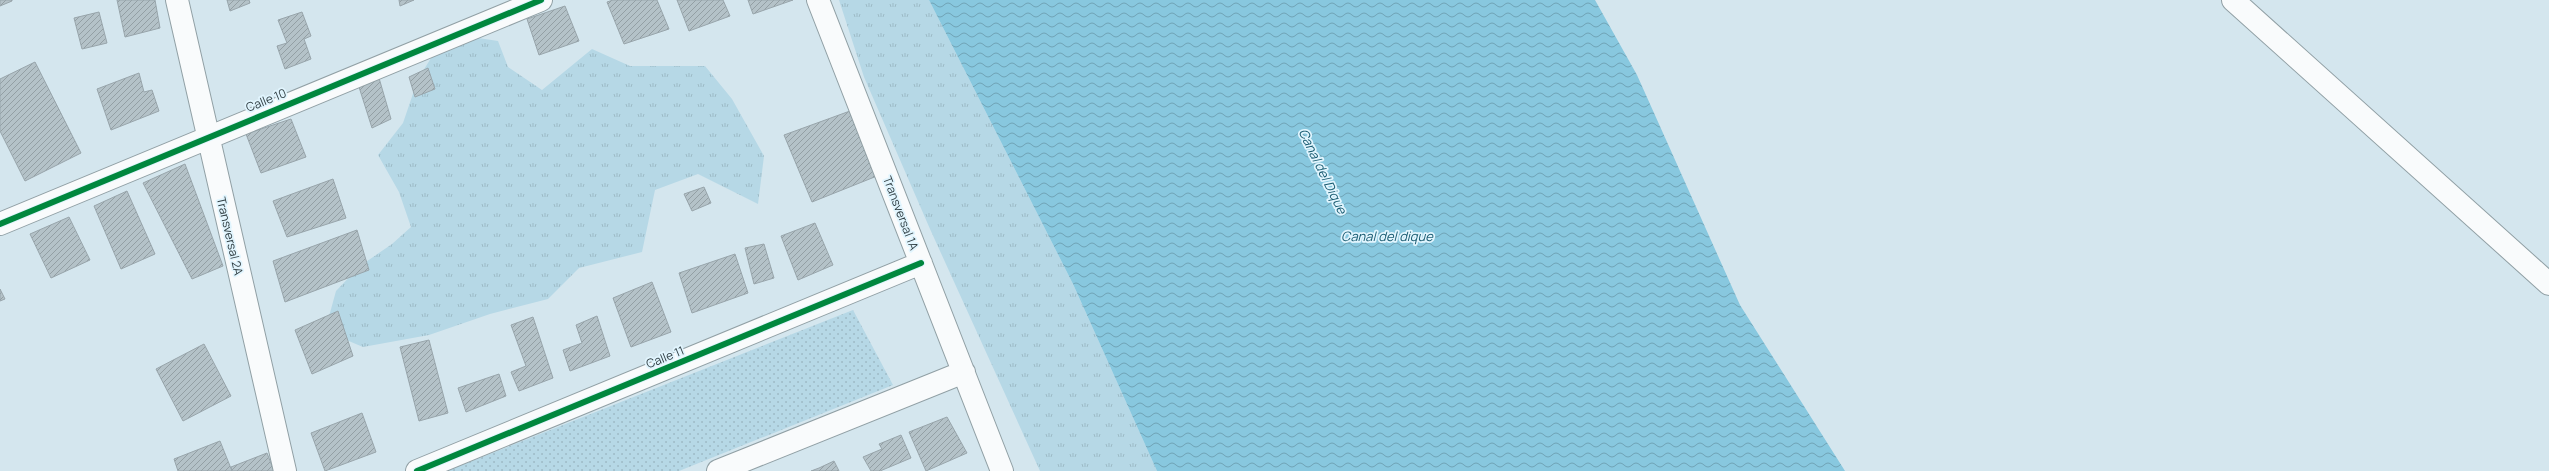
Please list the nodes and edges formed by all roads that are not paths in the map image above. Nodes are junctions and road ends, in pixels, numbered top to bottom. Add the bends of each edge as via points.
1 (178, 0) edge
2 (541, 0) edge
3 (818, 0) edge
4 (2233, 0) edge
5 (207, 136) junction
6 (0, 224) edge
7 (921, 263) junction
8 (2549, 284) edge
9 (964, 372) junction
10 (285, 471) edge
11 (416, 471) edge
12 (718, 471) edge
13 (1002, 471) edge

1 - 5 street, Transversal 2A
2 - 5 street, Calle 10
3 - 7 street, Transversal 1A
4 - 8 street
5 - 6 street, Calle 10
5 - 10 street, Transversal 2A
7 - 9 street, Transversal 1A
7 - 11 street, Calle 11
9 - 12 street
9 - 13 street, Transversal 1A

